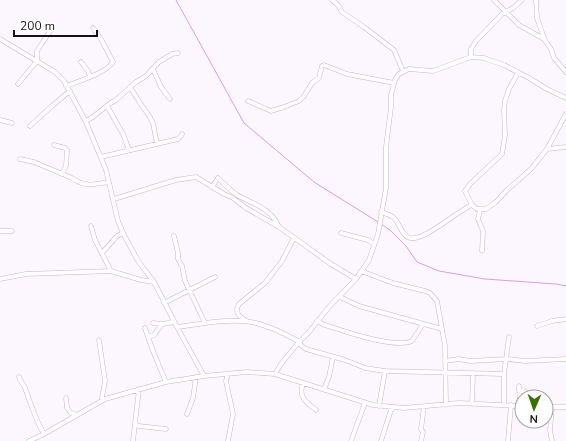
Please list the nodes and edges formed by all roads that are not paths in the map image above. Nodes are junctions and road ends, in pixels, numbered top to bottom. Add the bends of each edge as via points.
1 (332, 0) edge
2 (336, 0) edge
3 (494, 0) edge
4 (522, 0) edge
5 (536, 0) edge
6 (338, 5) junction
7 (505, 12) junction
8 (52, 28) dead end
9 (93, 28) dead end
10 (0, 39) edge
11 (544, 39) junction
12 (178, 53) dead end
13 (471, 57) junction
14 (37, 61) junction
15 (81, 62) dead end
16 (153, 69) junction
17 (403, 71) junction
18 (566, 72) edge
19 (518, 73) junction
20 (90, 76) junction
21 (394, 83) junction
22 (18, 84) dead end
23 (66, 86) junction
24 (130, 87) junction
25 (70, 91) junction
26 (170, 98) dead end
27 (566, 98) edge
28 (248, 101) dead end
29 (107, 106) junction
30 (566, 114) edge
31 (0, 120) edge
32 (86, 121) junction
33 (12, 123) dead end
34 (30, 126) dead end
35 (182, 134) dead end
36 (157, 144) junction
37 (54, 145) dead end
38 (566, 147) edge
39 (547, 149) junction
40 (128, 150) junction
41 (101, 157) junction
42 (20, 159) dead end
43 (62, 174) junction
44 (109, 182) junction
45 (212, 187) junction
46 (114, 198) junction
47 (472, 205) junction
48 (480, 210) junction
49 (382, 212) junction
50 (91, 226) dead end
51 (279, 227) junction
52 (0, 231) edge
53 (12, 231) dead end
54 (341, 233) dead end
55 (122, 234) junction
56 (174, 236) dead end
57 (294, 238) junction
58 (374, 244) junction
59 (482, 251) dead end
60 (102, 253) junction
61 (111, 271) junction
62 (361, 271) junction
63 (215, 277) dead end
64 (0, 279) edge
65 (356, 279) junction
66 (154, 282) junction
67 (190, 291) junction
68 (340, 297) junction
69 (164, 303) junction
70 (566, 320) edge
71 (317, 321) junction
72 (174, 322) junction
73 (247, 322) junction
74 (153, 323) dead end
75 (205, 323) junction
76 (162, 324) junction
77 (423, 324) junction
78 (537, 326) dead end
79 (176, 327) junction
80 (145, 328) dead end
81 (442, 329) junction
82 (148, 337) junction
83 (509, 337) dead end
84 (99, 340) dead end
85 (299, 343) junction
86 (332, 357) junction
87 (507, 359) junction
88 (566, 359) edge
89 (444, 361) junction
90 (385, 371) junction
91 (445, 372) junction
92 (473, 373) junction
93 (228, 374) junction
94 (275, 374) junction
95 (504, 374) junction
96 (204, 376) junction
97 (19, 377) dead end
98 (196, 377) junction
99 (166, 382) junction
100 (304, 383) junction
101 (139, 389) junction
102 (324, 389) junction
103 (66, 398) dead end
104 (105, 398) junction
105 (365, 403) junction
106 (446, 404) junction
107 (472, 404) junction
108 (504, 405) junction
109 (511, 405) junction
110 (514, 405) edge
111 (379, 406) junction
112 (392, 407) junction
113 (424, 407) junction
114 (554, 407) edge
115 (566, 407) edge
116 (316, 410) dead end
117 (187, 414) dead end
118 (77, 415) junction
119 (135, 424) junction
120 (166, 429) dead end
121 (550, 429) edge
122 (44, 434) junction
123 (29, 441) edge
124 (133, 441) edge
125 (228, 441) edge
126 (352, 441) edge
127 (381, 441) edge
128 (421, 441) edge
129 (508, 441) edge
130 (552, 441) edge

1 - 6 street
2 - 6 street
3 - 7 street
4 - 7 street
5 - 11 street via 536,18
6 - 17 street via 342,12 394,50
7 - 11 street via 519,26
7 - 13 street via 476,41 471,49
8 - 14 street via 37,52
9 - 20 street via 113,62 111,67
10 - 14 street
11 - 18 street via 554,58
12 - 16 street via 159,62
13 - 17 street via 434,71
13 - 19 street via 495,61
14 - 22 street
14 - 23 street via 55,72
15 - 20 street
16 - 24 street
16 - 26 street via 161,87
17 - 21 street via 398,74
19 - 27 street
19 - 47 street via 505,101 502,154 465,191
20 - 23 street
21 - 28 street via 347,74 324,65 319,78 312,83 304,96 291,105 271,111
21 - 49 street
23 - 25 street
24 - 29 street
24 - 36 street via 148,114
25 - 32 street
25 - 34 street
29 - 32 street
29 - 40 street via 123,134
30 - 39 street
31 - 33 street
32 - 41 street
35 - 36 street via 178,139
36 - 40 street
37 - 43 street via 67,150 66,166
38 - 39 street
39 - 48 street via 495,203
40 - 41 street
41 - 44 street
42 - 43 street
43 - 44 street via 89,186
44 - 46 street
45 - 46 street via 196,177 179,179
45 - 51 street
45 - 51 street via 218,178 237,194 267,211
46 - 55 street
47 - 48 street
47 - 49 street via 426,234 413,238 401,230 395,218
48 - 59 street via 478,219 483,231
49 - 58 street
50 - 60 street
51 - 57 street
52 - 53 street
54 - 58 street
55 - 60 street
55 - 66 street
56 - 67 street via 184,282
57 - 65 street
57 - 73 street via 282,261 265,283 239,304 236,312
58 - 62 street via 369,260
60 - 61 street
61 - 64 street via 26,274
61 - 66 street
62 - 65 street
62 - 81 street via 430,293 437,301
63 - 67 street
65 - 68 street
66 - 69 street
67 - 69 street
67 - 75 street
68 - 71 street
68 - 77 street via 360,306
69 - 72 street
70 - 78 street
71 - 77 street via 392,343 412,341
71 - 85 street
72 - 76 street
72 - 79 street
73 - 75 street
73 - 85 street via 276,330
74 - 76 street
75 - 79 street
76 - 82 street via 154,335
77 - 81 street
79 - 96 street
80 - 82 street
81 - 89 street
82 - 99 street
83 - 87 street
84 - 104 street via 105,381 102,398
85 - 86 street via 306,349
85 - 94 street
86 - 90 street via 365,368
86 - 102 street
87 - 88 street
87 - 89 street
87 - 95 street
89 - 91 street
90 - 91 street
90 - 111 street
91 - 92 street
91 - 106 street
92 - 95 street
92 - 107 street
93 - 94 street
93 - 96 street
93 - 125 street via 226,382 233,414
94 - 100 street
95 - 108 street
96 - 98 street
97 - 122 street
98 - 99 street
98 - 117 street via 193,398
99 - 101 street
100 - 102 street
100 - 116 street via 301,395
101 - 104 street
101 - 119 street
102 - 105 street
103 - 118 street via 67,408
104 - 118 street
105 - 111 street
105 - 126 street
106 - 107 street
106 - 113 street
107 - 108 street
108 - 109 street
109 - 110 street
109 - 129 street
111 - 112 street
112 - 113 street
112 - 127 street
113 - 128 street
114 - 115 street
118 - 122 street
119 - 120 street
119 - 124 street
121 - 130 street
122 - 123 street

